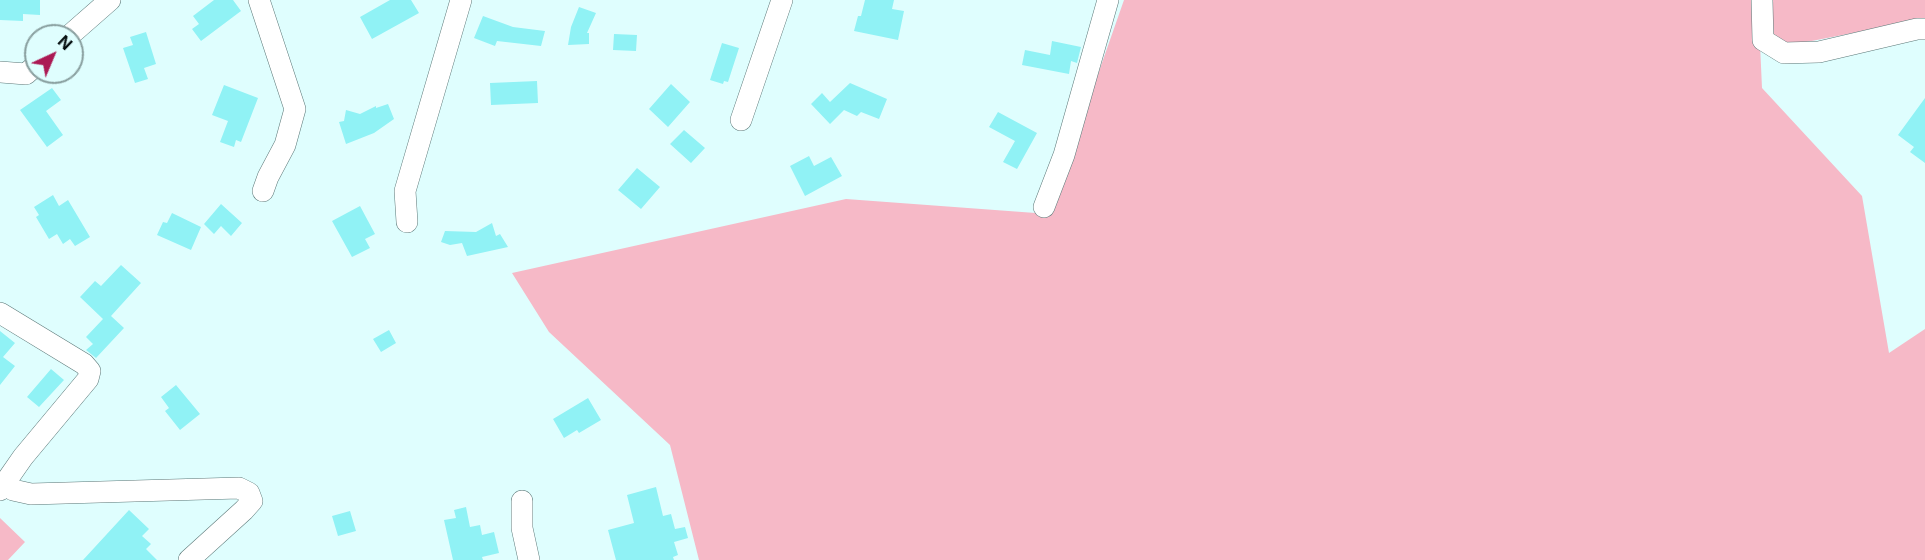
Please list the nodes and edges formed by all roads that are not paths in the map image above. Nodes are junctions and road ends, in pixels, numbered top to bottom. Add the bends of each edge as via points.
1 (110, 0) edge
2 (259, 0) edge
3 (461, 0) edge
4 (782, 0) edge
5 (1108, 0) edge
6 (1762, 0) edge
7 (83, 24) edge
8 (1925, 29) edge
9 (0, 72) edge
10 (24, 74) edge
11 (741, 120) dead end
12 (263, 191) dead end
13 (1044, 207) dead end
14 (407, 222) dead end
15 (0, 313) edge
16 (3, 487) edge
17 (522, 501) dead end
18 (189, 560) edge
19 (529, 560) edge

1 - 7 street
2 - 12 street via 295,109 285,145
3 - 14 street via 405,191
4 - 11 street
5 - 13 street via 1064,155
6 - 8 street via 1763,40 1784,53 1819,52
9 - 10 street
15 - 16 street via 90,371 88,379
16 - 18 street via 31,494 239,488 249,493 252,501 244,510
17 - 19 street via 522,528

